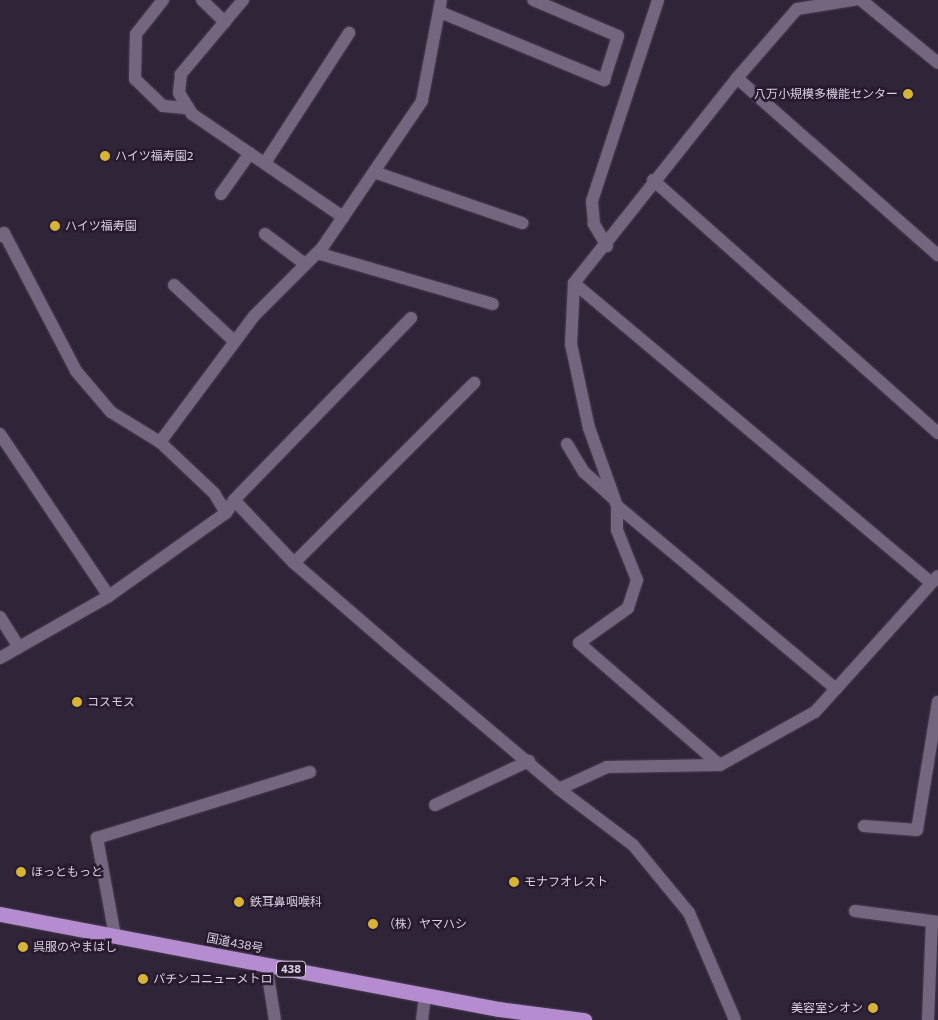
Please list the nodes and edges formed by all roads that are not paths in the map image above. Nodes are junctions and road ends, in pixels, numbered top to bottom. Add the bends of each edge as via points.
1 (163, 0) edge
2 (202, 0) edge
3 (243, 0) edge
4 (533, 0) edge
5 (658, 0) edge
6 (854, 0) edge
7 (861, 0) edge
8 (441, 6) edge
9 (225, 22) junction
10 (349, 33) dead end
11 (938, 63) edge
12 (737, 78) junction
13 (188, 108) junction
14 (250, 153) junction
15 (265, 163) junction
16 (374, 172) junction
17 (652, 180) junction
18 (221, 194) dead end
19 (343, 216) junction
20 (522, 223) dead end
21 (1, 230) edge
22 (265, 234) dead end
23 (608, 246) junction
24 (317, 253) junction
25 (938, 255) edge
26 (305, 264) junction
27 (574, 283) junction
28 (174, 285) dead end
29 (493, 304) dead end
30 (411, 318) dead end
31 (235, 342) junction
32 (474, 383) dead end
33 (938, 433) edge
34 (0, 434) edge
35 (160, 442) junction
36 (567, 444) dead end
37 (234, 500) junction
38 (616, 503) junction
39 (226, 513) junction
40 (294, 563) junction
41 (935, 579) edge
42 (109, 596) junction
43 (0, 617) edge
44 (19, 648) junction
45 (0, 658) edge
46 (836, 689) junction
47 (938, 702) edge
48 (529, 761) junction
49 (720, 765) junction
50 (310, 772) dead end
51 (559, 789) junction
52 (435, 805) dead end
53 (864, 826) dead end
54 (855, 911) dead end
55 (0, 914) edge
56 (935, 921) edge
57 (115, 936) junction
58 (266, 964) junction
59 (425, 994) junction
60 (275, 1020) edge
61 (422, 1020) edge
62 (584, 1020) edge
63 (735, 1020) edge
64 (928, 1020) edge

1 - 13 street via 136,34 134,79 163,106
2 - 9 street
3 - 9 street
4 - 8 street via 618,36 604,80
5 - 23 street via 592,201 594,224
6 - 12 street via 796,9
7 - 11 street
8 - 16 street via 422,100
9 - 13 street via 181,74 179,94
10 - 15 street
12 - 17 street
12 - 25 street
13 - 14 street
14 - 15 street
14 - 18 street
15 - 19 street
16 - 19 street
16 - 20 street
17 - 23 street
17 - 33 street
19 - 24 street
21 - 35 street via 76,371 112,412
22 - 26 street
23 - 27 street
24 - 26 street
24 - 29 street
26 - 31 street
27 - 38 street via 571,344 589,428
27 - 41 street
28 - 31 street
30 - 37 street
31 - 35 street
32 - 40 street
34 - 42 street
35 - 39 street via 214,493
36 - 38 street via 584,472
37 - 39 street
37 - 40 street
38 - 46 street
38 - 49 street via 617,530 637,580 628,608 579,643
39 - 42 street
40 - 48 street
41 - 46 street
42 - 44 street
43 - 44 street
44 - 45 street
46 - 49 street via 815,712
47 - 53 street via 917,830
48 - 51 street
48 - 52 street
49 - 51 street via 606,767
50 - 57 street via 96,838
51 - 63 street via 633,845 689,913
54 - 56 street
55 - 57 highway, 国道438号 / 438
56 - 64 street
57 - 58 highway, 国道438号 / 438
58 - 59 highway, 国道438号 / 438
58 - 60 street
59 - 61 street
59 - 62 highway, 国道438号 / 438

